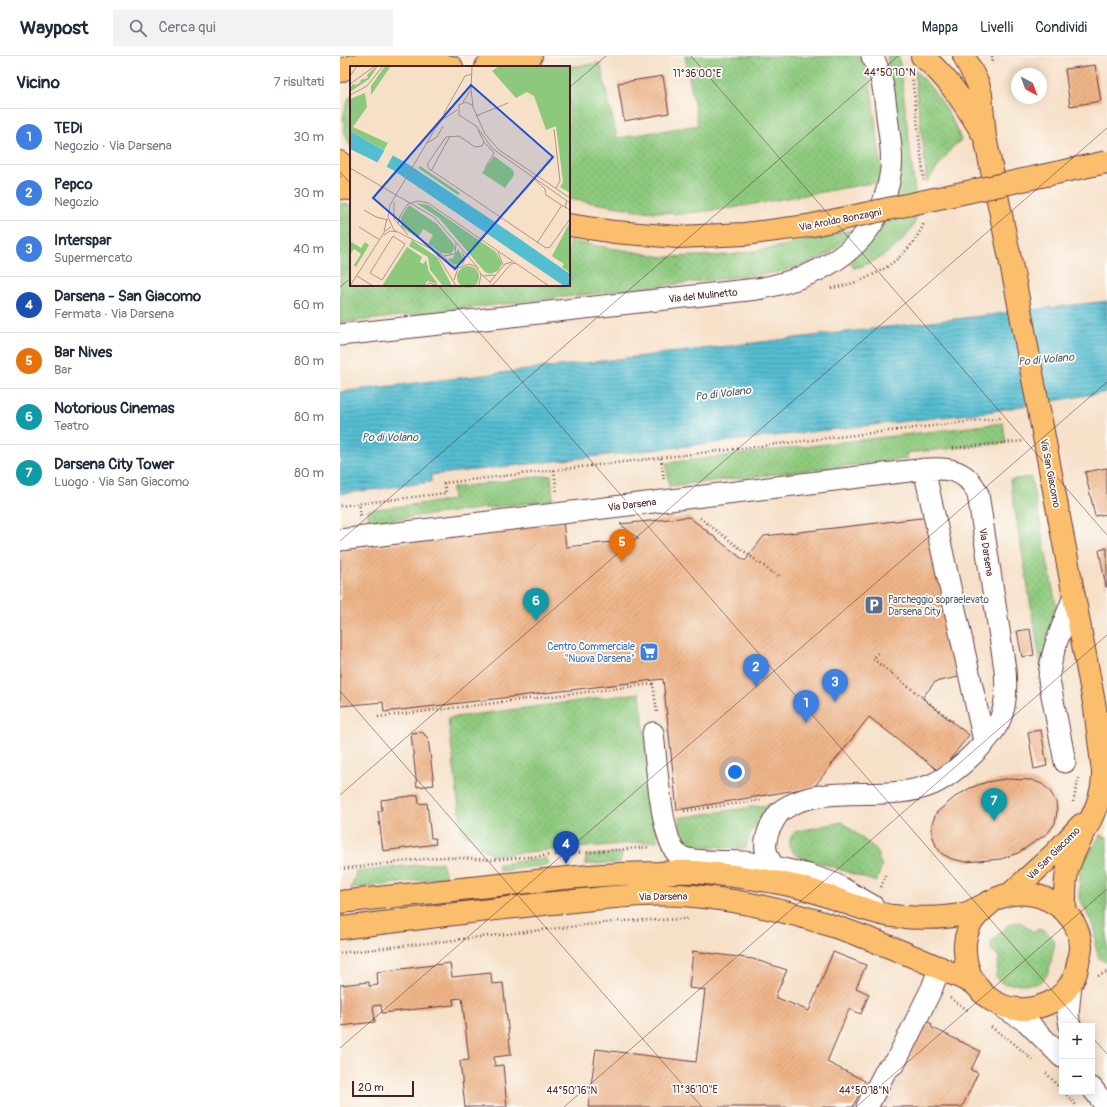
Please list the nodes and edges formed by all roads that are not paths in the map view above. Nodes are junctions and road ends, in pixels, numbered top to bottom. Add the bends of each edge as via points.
1 (523, 56) edge
2 (872, 56) edge
3 (922, 56) edge
4 (964, 56) edge
5 (446, 66) edge
6 (489, 66) edge
7 (340, 71) edge
8 (985, 137) junction
9 (340, 162) edge
10 (1107, 162) edge
11 (350, 169) edge
12 (340, 188) edge
13 (350, 189) edge
14 (570, 225) edge
15 (340, 336) edge
16 (924, 469) junction
17 (340, 540) edge
18 (1074, 596) junction
19 (655, 723) road end
20 (984, 741) junction
21 (1072, 767) road end
22 (1101, 812) edge
23 (774, 867) junction
24 (1002, 897) junction
25 (343, 900) edge
26 (1065, 911) junction
27 (891, 916) junction
28 (340, 928) edge
29 (940, 967) junction
30 (973, 983) junction
31 (1071, 983) junction
32 (998, 1004) junction
33 (1069, 1023) edge
34 (1059, 1054) edge
35 (1095, 1092) edge
36 (867, 1107) edge
37 (1107, 1107) edge

1 - 6 main road
2 - 15 street, Via del Mulinetto via 883,86 891,149 889,184 880,211 867,232 844,255 818,272 792,282 757,289
3 - 8 main road via 966,106
4 - 8 main road via 981,95
5 - 7 main road via 383,56 360,60
8 - 18 main road, Via San Giacomo
9 - 11 main road
10 - 14 main road, Via Aroldo Bonzagni, bridge via 808,226 745,234 678,237 620,233
12 - 13 main road
16 - 17 street, Via Darsena via 670,492
16 - 20 street
16 - 20 street, Via Darsena via 960,473 973,484 978,494 1005,669 1006,694 1002,716 994,731
18 - 21 street via 1049,671 1049,680
18 - 22 main road, Via San Giacomo via 1095,708 1103,772
19 - 23 street via 666,831 675,852 680,857 691,859 744,862
20 - 23 street, Via Darsena via 953,771 933,784 906,792 826,796 801,801 781,811 772,823 766,838 766,855
22 - 24 main road, Via San Giacomo
22 - 26 main road, Via San Giacomo via 1068,868
23 - 27 street, Via Darsena via 835,884
24 - 26 main road, Via Darsena via 1034,894 1053,901
24 - 27 main road, Via Darsena via 965,913 941,917
24 - 30 main road, Via Darsena via 982,910 971,924 964,943 966,965
25 - 27 main road, Via Darsena via 598,875 692,872 798,887
26 - 31 main road, Via Darsena via 1076,928 1081,948 1076,974
28 - 29 main road, Via Darsena via 552,903 656,895 694,896 770,908 806,917
29 - 30 main road, Via Darsena
29 - 36 street via 894,1063 886,1070
30 - 32 main road, Via Darsena via 984,995
31 - 32 main road, Via Darsena via 1053,1001 1029,1009 1014,1009
31 - 33 street
32 - 34 street via 1026,1022
35 - 37 street

